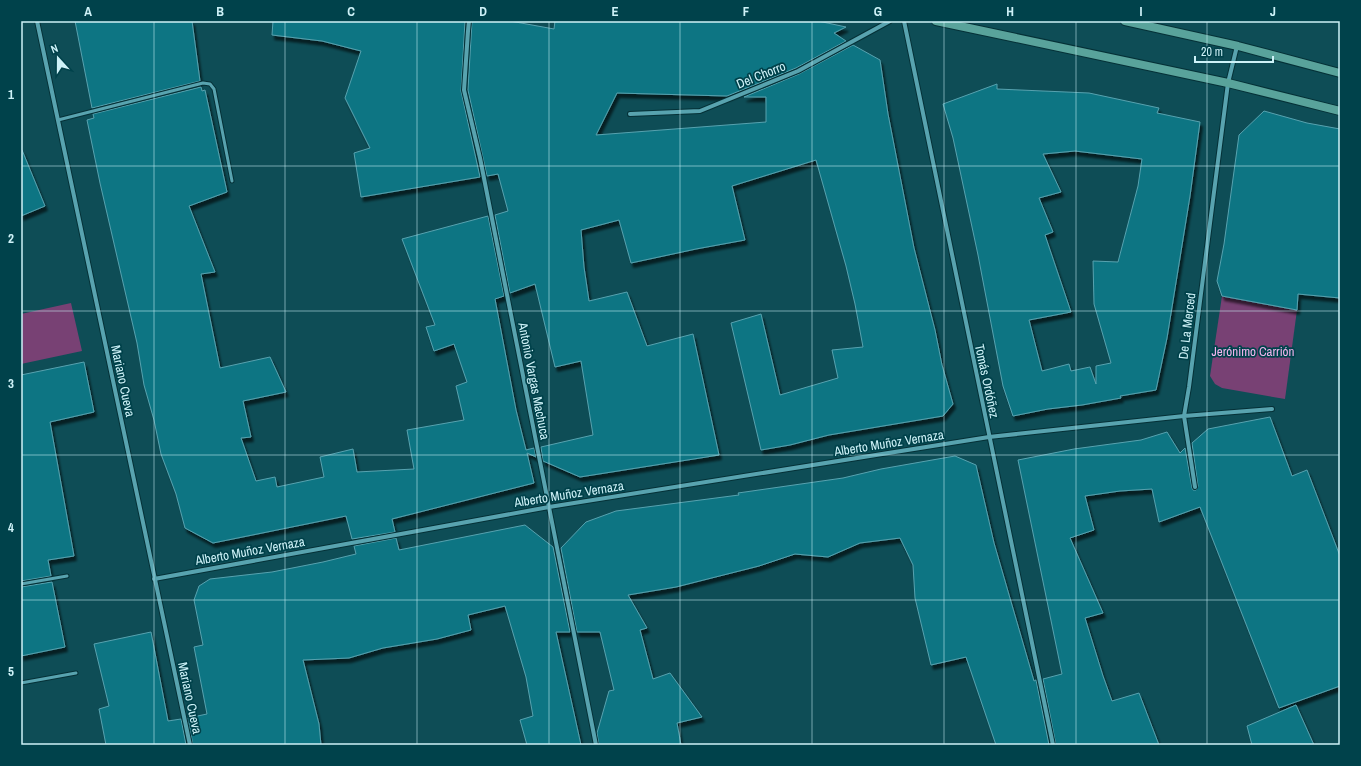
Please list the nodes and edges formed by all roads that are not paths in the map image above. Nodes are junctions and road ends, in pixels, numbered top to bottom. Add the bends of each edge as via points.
1 (37, 21) edge
2 (469, 21) edge
3 (890, 21) edge
4 (904, 21) edge
5 (936, 21) edge
6 (1125, 21) edge
7 (1238, 46) junction
8 (1340, 73) edge
9 (1228, 83) junction
10 (1340, 111) edge
11 (630, 114) dead end
12 (58, 120) junction
13 (232, 181) dead end
14 (1272, 409) dead end
15 (1184, 416) junction
16 (989, 437) junction
17 (1195, 487) dead end
18 (549, 507) junction
19 (68, 576) dead end
20 (154, 579) junction
21 (21, 584) edge
22 (76, 673) dead end
23 (21, 683) edge
24 (190, 745) edge
25 (596, 745) edge
26 (1053, 745) edge

1 - 12 street, Mariano Cueva
2 - 18 street, Antonio Vargas Machuca via 464,90 480,158
3 - 11 street, Del Chorro via 798,71 700,110
4 - 16 street, Tomás Ordóñez
5 - 9 main road
6 - 7 main road
7 - 8 main road
7 - 9 street, De La Merced
9 - 10 main road
9 - 15 street, De La Merced
12 - 13 lane via 202,83 210,84 214,90
12 - 20 street, Mariano Cueva
14 - 15 street
15 - 16 street
15 - 17 street, De La Merced
16 - 18 street, Alberto Muñoz Vernaza
16 - 26 street, Tomás Ordóñez
18 - 20 street, Alberto Muñoz Vernaza
18 - 25 street, Antonio Vargas Machuca
19 - 21 lane
20 - 24 street, Mariano Cueva
22 - 23 lane

